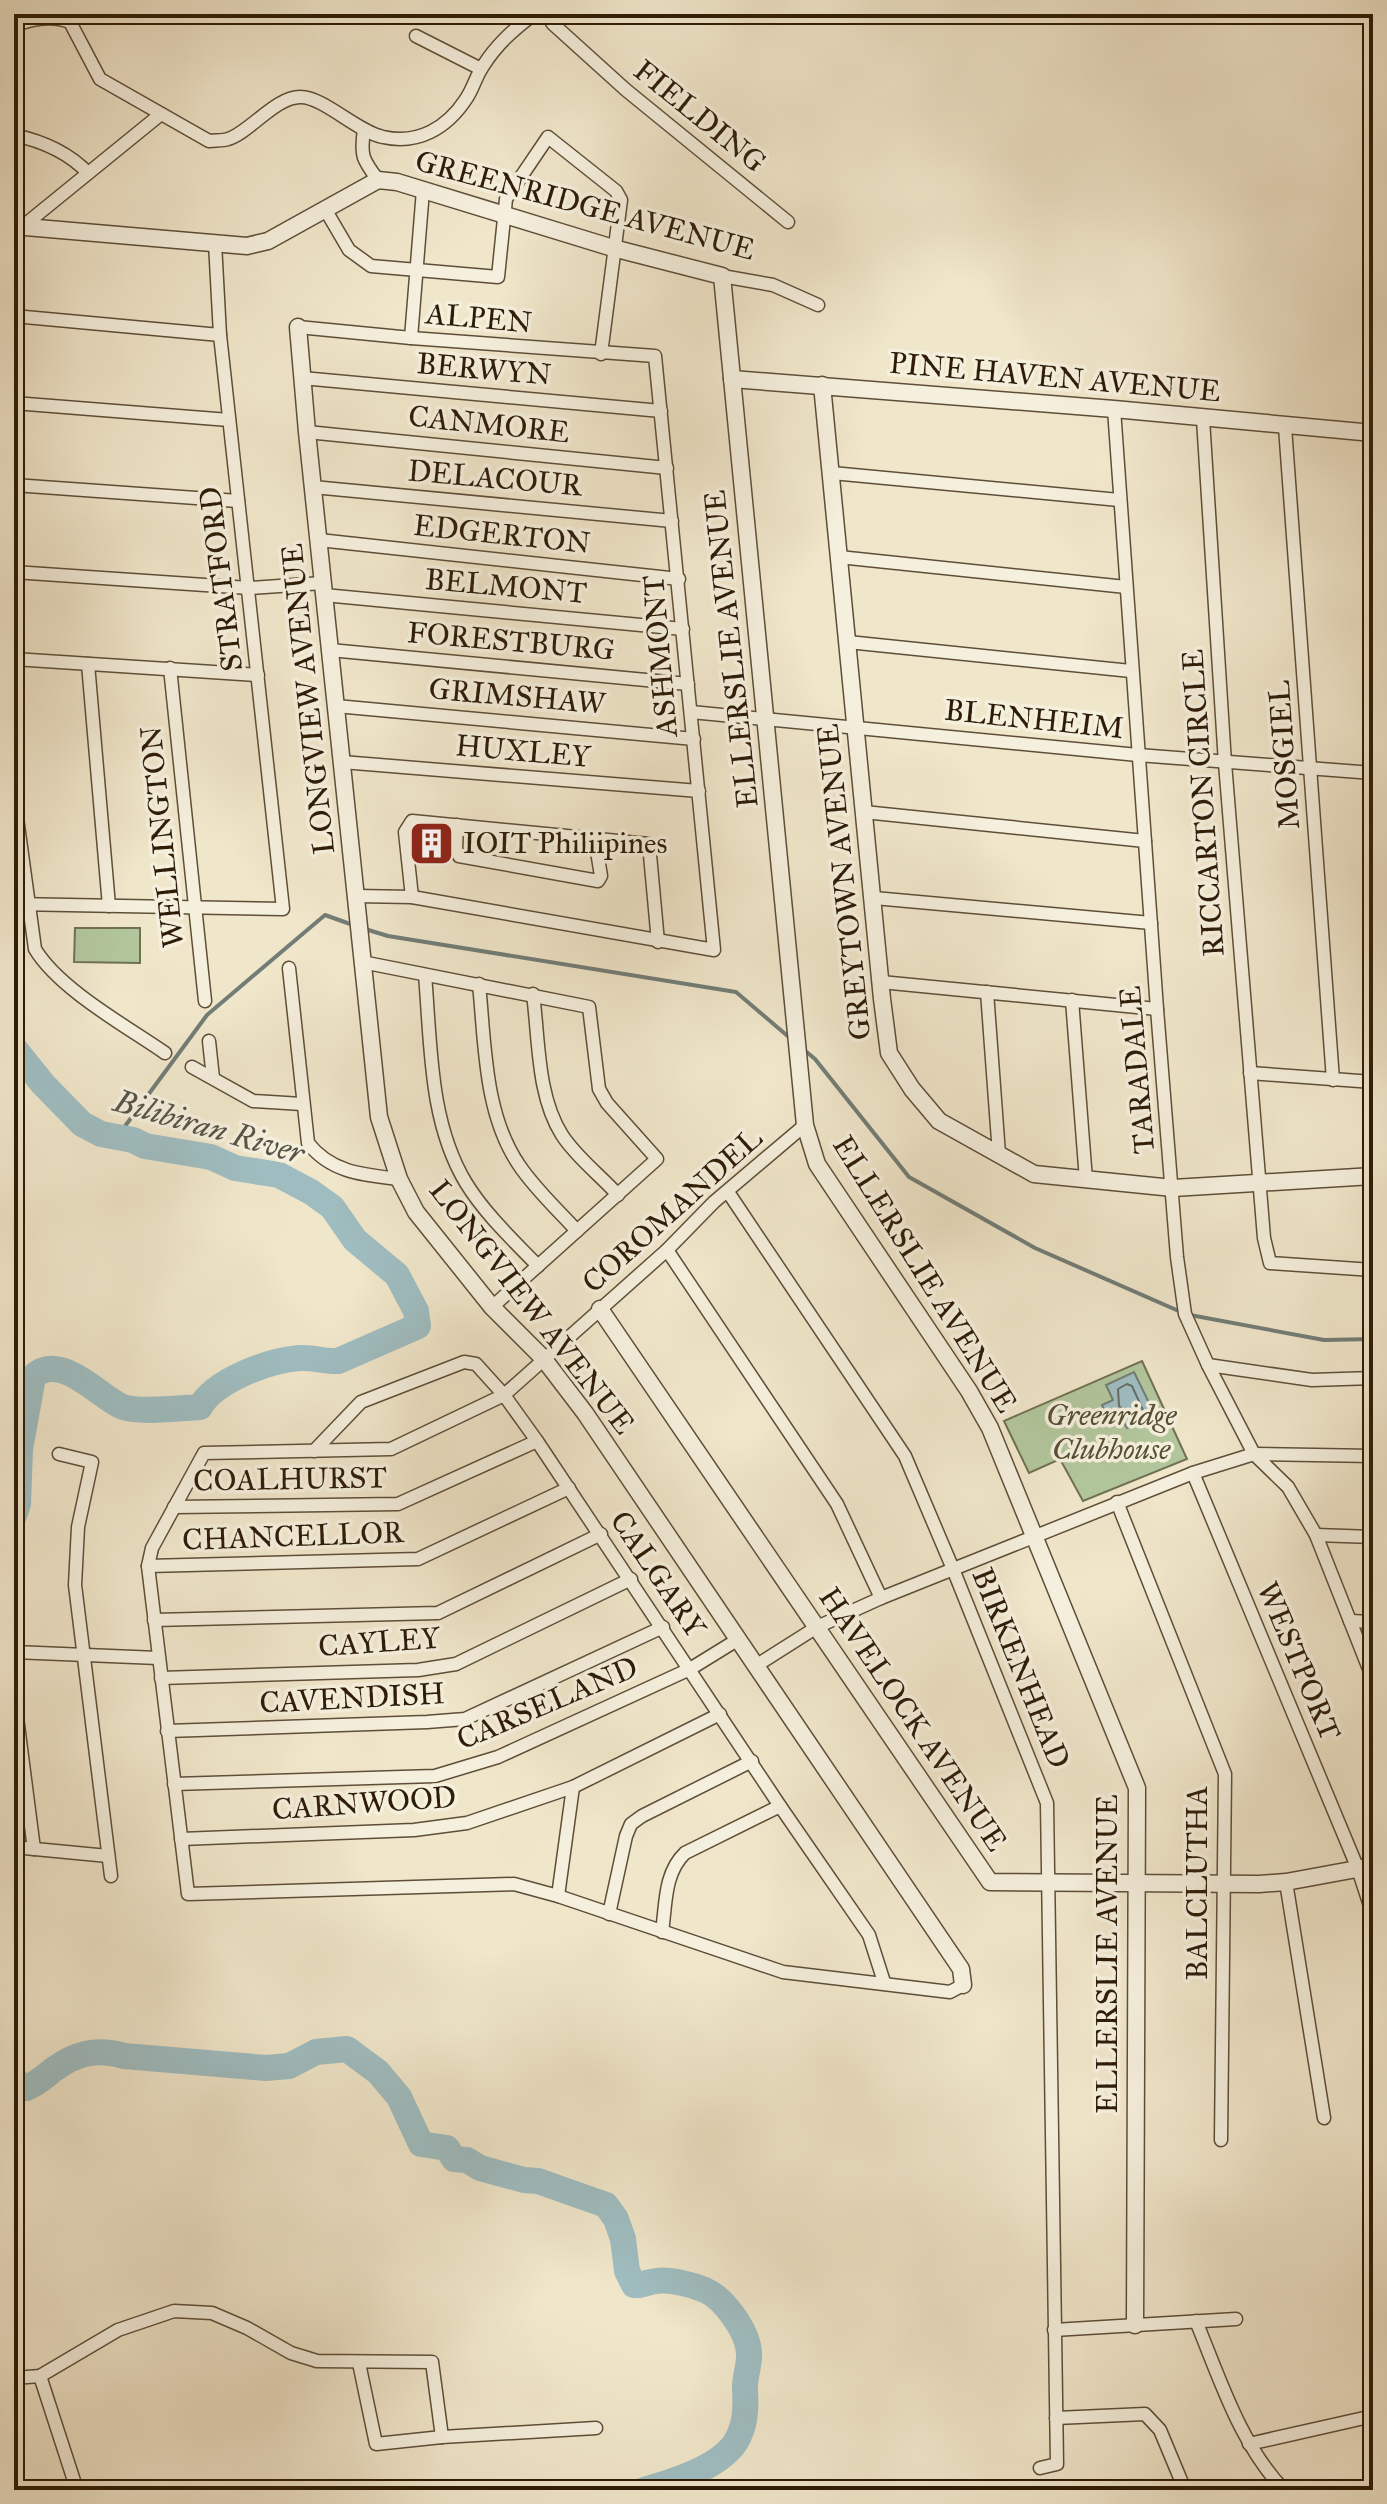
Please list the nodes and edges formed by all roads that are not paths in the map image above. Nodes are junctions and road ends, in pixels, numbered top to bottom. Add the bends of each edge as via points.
1 (534, 14) edge
2 (546, 14) edge
3 (14, 26) edge
4 (416, 36) dead end
5 (481, 69) junction
6 (161, 114) junction
7 (364, 130) junction
8 (14, 135) edge
9 (88, 173) junction
10 (378, 180) junction
11 (423, 190) junction
12 (325, 209) junction
13 (504, 215) junction
14 (788, 222) dead end
15 (18, 226) edge
16 (215, 243) junction
17 (613, 248) junction
18 (416, 270) junction
19 (722, 276) junction
20 (818, 305) dead end
21 (14, 316) edge
22 (298, 327) joint
23 (220, 335) junction
24 (411, 338) junction
25 (601, 354) junction
26 (655, 356) joint
27 (302, 378) junction
28 (732, 379) junction
29 (822, 385) junction
30 (14, 403) edge
31 (1114, 409) junction
32 (661, 411) junction
33 (1203, 419) junction
34 (229, 420) junction
35 (1285, 427) junction
36 (307, 432) junction
37 (1373, 433) edge
38 (1373, 440) edge
39 (667, 468) junction
40 (832, 473) junction
41 (14, 485) edge
42 (313, 487) junction
43 (1119, 500) junction
44 (238, 501) junction
45 (672, 521) junction
46 (319, 540) junction
47 (839, 557) junction
48 (14, 572) edge
49 (679, 579) junction
50 (1126, 587) junction
51 (249, 588) junction
52 (324, 589) junction
53 (683, 629) junction
54 (848, 642) junction
55 (330, 650) junction
56 (14, 659) edge
57 (88, 664) junction
58 (170, 668) junction
59 (1131, 671) junction
60 (258, 675) junction
61 (688, 684) junction
62 (336, 706) junction
63 (691, 712) junction
64 (767, 718) junction
65 (856, 727) junction
66 (694, 739) junction
67 (1138, 755) junction
68 (342, 762) junction
69 (1225, 763) junction
70 (1311, 768) junction
71 (1373, 773) edge
72 (699, 791) junction
73 (14, 796) edge
74 (864, 812) junction
75 (457, 825) junction
76 (595, 839) junction
77 (1145, 841) junction
78 (357, 896) junction
79 (412, 897) junction
80 (874, 898) junction
81 (14, 904) edge
82 (29, 905) junction
83 (109, 906) junction
84 (196, 909) junction
85 (1151, 923) junction
86 (658, 942) junction
87 (362, 962) junction
88 (289, 968) dead end
89 (425, 975) junction
90 (881, 982) junction
91 (479, 984) junction
92 (987, 992) junction
93 (533, 994) junction
94 (1072, 1000) junction
95 (205, 1001) dead end
96 (1157, 1009) junction
97 (209, 1041) dead end
98 (165, 1053) dead end
99 (192, 1067) dead end
100 (1250, 1073) junction
101 (213, 1078) junction
102 (1333, 1080) junction
103 (1373, 1082) edge
104 (302, 1104) junction
105 (805, 1125) junction
106 (999, 1154) junction
107 (1373, 1176) edge
108 (399, 1179) junction
109 (1086, 1180) junction
110 (1258, 1183) junction
111 (1173, 1188) junction
112 (728, 1192) junction
113 (618, 1195) junction
114 (577, 1231) junction
115 (667, 1250) junction
116 (538, 1266) junction
117 (1373, 1270) edge
118 (492, 1307) junction
119 (600, 1309) junction
120 (543, 1358) junction
121 (1208, 1365) junction
122 (1373, 1378) edge
123 (504, 1395) junction
124 (537, 1441) junction
125 (314, 1451) junction
126 (59, 1454) dead end
127 (1254, 1454) junction
128 (1373, 1456) edge
129 (1193, 1473) junction
130 (569, 1488) junction
131 (1117, 1502) junction
132 (174, 1507) junction
133 (601, 1534) junction
134 (1035, 1535) junction
135 (1316, 1535) junction
136 (1373, 1537) edge
137 (148, 1566) junction
138 (953, 1569) junction
139 (631, 1579) junction
140 (881, 1598) junction
141 (154, 1620) junction
142 (1350, 1621) junction
143 (1373, 1622) edge
144 (663, 1627) junction
145 (817, 1627) junction
146 (737, 1640) junction
147 (14, 1652) edge
148 (83, 1655) junction
149 (158, 1658) junction
150 (757, 1665) junction
151 (690, 1669) junction
152 (161, 1678) junction
153 (1373, 1679) edge
154 (14, 1694) edge
155 (720, 1714) junction
156 (167, 1731) junction
157 (752, 1761) junction
158 (174, 1784) junction
159 (573, 1787) junction
160 (780, 1806) junction
161 (181, 1839) junction
162 (14, 1847) edge
163 (34, 1849) junction
164 (108, 1856) junction
165 (1365, 1868) edge
166 (111, 1876) dead end
167 (1286, 1882) junction
168 (1047, 1883) junction
169 (1138, 1883) junction
170 (1225, 1884) junction
171 (558, 1896) junction
172 (609, 1914) junction
173 (1373, 1915) edge
174 (662, 1932) junction
175 (884, 1982) junction
176 (963, 1985) joint
177 (1324, 2118) dead end
178 (1221, 2140) dead end
179 (1236, 2319) dead end
180 (1196, 2321) junction
181 (1135, 2325) junction
182 (1054, 2330) junction
183 (359, 2363) junction
184 (40, 2376) junction
185 (14, 2378) edge
186 (1373, 2416) edge
187 (1056, 2418) junction
188 (596, 2428) dead end
189 (442, 2437) junction
190 (1249, 2444) junction
191 (1040, 2468) dead end
192 (77, 2490) edge
193 (1185, 2490) edge
194 (1284, 2490) edge

1 - 5 street via 504,37
2 - 14 street, FIELDING via 626,90
3 - 6 street via 43,18 70,22 100,79
4 - 5 street
5 - 7 street via 467,98 438,130 403,139
6 - 7 street via 209,141 229,139 289,99 304,96
6 - 9 street
7 - 10 street via 363,160
8 - 9 street via 55,148
9 - 15 street
10 - 11 street, GREENRIDGE AVENUE
10 - 12 street, GREENRIDGE AVENUE
11 - 13 street, GREENRIDGE AVENUE
11 - 18 street
12 - 16 street, GREENRIDGE AVENUE via 268,241 247,246
12 - 18 street via 360,260
13 - 17 street, GREENRIDGE AVENUE
13 - 17 street via 506,199 548,137 616,191 621,200
13 - 18 street via 498,277
15 - 16 street, GREENRIDGE AVENUE
16 - 23 street, STRATFORD
17 - 19 street, GREENRIDGE AVENUE
17 - 25 street
18 - 24 street
19 - 20 street, GREENRIDGE AVENUE via 773,285
19 - 28 street, ELLERSLIE AVENUE
21 - 23 street
22 - 24 street, ALPEN
22 - 27 street, LONGVIEW AVENUE
23 - 34 street, STRATFORD
24 - 25 street, ALPEN
25 - 26 street, ALPEN
26 - 32 street, ASHMONT
27 - 32 street, BERWYN
27 - 36 street, LONGVIEW AVENUE
28 - 29 street, PINE HAVEN AVENUE
28 - 64 street, ELLERSLIE AVENUE
29 - 31 street, PINE HAVEN AVENUE
29 - 40 street, GREYTOWN AVENUE
30 - 34 street
31 - 33 street, PINE HAVEN AVENUE
31 - 43 street, TARADALE
32 - 39 street, ASHMONT
33 - 35 street, PINE HAVEN AVENUE
33 - 69 street, RICCARTON CIRCLE
34 - 44 street, STRATFORD
35 - 37 street, PINE HAVEN AVENUE
35 - 70 street, MOSGIEL
36 - 39 street, CANMORE
36 - 42 street, LONGVIEW AVENUE
37 - 38 street
39 - 45 street, ASHMONT
40 - 43 street
40 - 47 street, GREYTOWN AVENUE
41 - 44 street
42 - 45 street, DELACOUR
42 - 46 street, LONGVIEW AVENUE
43 - 50 street, TARADALE
44 - 51 street, STRATFORD
45 - 49 street, ASHMONT
46 - 49 street, EDGERTON
46 - 52 street, LONGVIEW AVENUE
47 - 50 street
47 - 54 street, GREYTOWN AVENUE
48 - 51 street, BELMONT
49 - 53 street, ASHMONT
50 - 59 street, TARADALE
51 - 52 street, BELMONT
51 - 60 street, STRATFORD
52 - 53 street, BELMONT
52 - 55 street, LONGVIEW AVENUE
53 - 61 street, ASHMONT
54 - 59 street
54 - 65 street, GREYTOWN AVENUE
55 - 61 street, FORESTBURG
55 - 62 street, LONGVIEW AVENUE
56 - 57 street
57 - 58 street
57 - 83 street
58 - 60 street
58 - 84 street, WELLINGTON
59 - 67 street, TARADALE
60 - 84 street, STRATFORD via 283,909
61 - 63 street, ASHMONT
62 - 66 street, GRIMSHAW
62 - 68 street, LONGVIEW AVENUE
63 - 64 street, BLENHEIM
63 - 66 street, ASHMONT
64 - 65 street, BLENHEIM
64 - 105 street, ELLERSLIE AVENUE
65 - 67 street, BLENHEIM
65 - 74 street, GREYTOWN AVENUE
66 - 72 street, ASHMONT
67 - 69 street, BLENHEIM
67 - 77 street, TARADALE
68 - 72 street, HUXLEY
68 - 78 street, LONGVIEW AVENUE
69 - 70 street, BLENHEIM
69 - 100 street, RICCARTON CIRCLE
70 - 71 street, BLENHEIM
70 - 102 street, MOSGIEL
72 - 86 street, ASHMONT via 714,950
73 - 82 street
74 - 77 street
74 - 80 street, GREYTOWN AVENUE
75 - 76 street
75 - 76 street via 459,856 598,881
75 - 79 street via 412,821 405,832
76 - 86 street via 649,844
77 - 85 street, TARADALE
78 - 79 street
78 - 87 street, LONGVIEW AVENUE
79 - 86 street
80 - 85 street
80 - 90 street, GREYTOWN AVENUE
81 - 82 street
82 - 83 street
82 - 98 street via 35,949 44,964
83 - 84 street
84 - 95 street, WELLINGTON
85 - 96 street, TARADALE
87 - 89 street
87 - 108 street, LONGVIEW AVENUE via 379,1117
88 - 104 street
89 - 91 street
89 - 116 street via 433,1065 448,1144 467,1185
90 - 92 street
90 - 106 street, GREYTOWN AVENUE via 889,1053 912,1089 939,1121
91 - 93 street
91 - 114 street via 490,1088 502,1133 519,1166
92 - 94 street
92 - 106 street
93 - 113 street via 549,1105 563,1136
93 - 113 street via 589,1007 599,1089 657,1159
94 - 96 street
94 - 109 street
96 - 111 street, TARADALE
97 - 101 street
99 - 101 street
100 - 102 street
100 - 110 street, RICCARTON CIRCLE
101 - 104 street via 253,1101
102 - 103 street
104 - 108 street via 314,1151 348,1172
105 - 112 street, COROMANDEL
105 - 134 street, ELLERSLIE AVENUE via 817,1164 990,1428
106 - 109 street, GREYTOWN AVENUE via 1034,1174
107 - 110 street, GREYTOWN AVENUE
108 - 118 street, LONGVIEW AVENUE via 416,1212
109 - 111 street, GREYTOWN AVENUE
110 - 111 street, GREYTOWN AVENUE
110 - 117 street via 1270,1263
111 - 121 street, TARADALE via 1185,1314
112 - 115 street, COROMANDEL
112 - 138 street, BIRKENHEAD via 905,1456
113 - 114 street
114 - 116 street
115 - 119 street, COROMANDEL
115 - 140 street via 837,1504
116 - 118 street
118 - 120 street, LONGVIEW AVENUE
119 - 120 street, COROMANDEL
119 - 145 street, HAVELOCK AVENUE
120 - 123 street, COROMANDEL
120 - 146 street, LONGVIEW AVENUE
121 - 122 street via 1312,1380
121 - 127 street, TARADALE
123 - 124 street, CALGARY
123 - 125 street, COROMANDEL via 391,1449
123 - 125 street, CALGARY via 476,1364 464,1362 361,1402
124 - 130 street, CALGARY
124 - 132 street, COALHURST via 398,1504
125 - 132 street, COROMANDEL via 204,1453
126 - 148 street via 92,1462 78,1527 75,1585
127 - 128 street
127 - 129 street
127 - 135 street, TARADALE via 1288,1487
129 - 131 street
129 - 165 street, WESTPORT
130 - 133 street, CALGARY
130 - 137 street, CHANCELLOR via 418,1559
131 - 134 street
131 - 170 street, BALCLUTHA via 1225,1774
132 - 137 street, COROMANDEL
133 - 139 street, CALGARY
133 - 141 street via 438,1613
134 - 138 street
134 - 169 street, ELLERSLIE AVENUE via 1137,1788
135 - 136 street
135 - 142 street, TARADALE
137 - 141 street, COROMANDEL
138 - 140 street
138 - 168 street, BIRKENHEAD via 1047,1803
139 - 144 street, CALGARY
139 - 152 street, CAYLEY via 456,1664 418,1670
140 - 145 street
141 - 149 street, COROMANDEL
142 - 143 street
142 - 153 street, TARADALE
144 - 151 street, CALGARY
144 - 156 street, CAVENDISH via 465,1719
145 - 150 street
145 - 168 street, HAVELOCK AVENUE via 990,1882
146 - 150 street, LONGVIEW AVENUE
146 - 151 street, CARSELAND
147 - 148 street
148 - 149 street
148 - 164 street
149 - 152 street, COROMANDEL
150 - 176 street, LONGVIEW AVENUE via 961,1969
151 - 155 street, CALGARY
151 - 158 street, CARSELAND via 498,1757 435,1776
152 - 156 street, COROMANDEL
154 - 163 street
155 - 157 street, CALGARY
155 - 159 street, CARNWOOD
156 - 158 street, COROMANDEL
157 - 160 street, CALGARY
157 - 172 street via 631,1824
158 - 161 street, COROMANDEL
159 - 161 street, CARNWOOD via 454,1825
159 - 171 street
160 - 174 street via 685,1853 675,1863
160 - 175 street, CALGARY via 869,1935
161 - 171 street, COROMANDEL via 188,1894 514,1884
162 - 163 street
163 - 164 street
164 - 166 street
165 - 167 street, HAVELOCK AVENUE
165 - 173 street, WESTPORT
167 - 170 street, HAVELOCK AVENUE
167 - 177 street
168 - 169 street, HAVELOCK AVENUE
168 - 182 street, BIRKENHEAD
169 - 170 street, HAVELOCK AVENUE
169 - 181 street, ELLERSLIE AVENUE
170 - 178 street, BALCLUTHA
171 - 172 street
172 - 174 street
174 - 175 street via 783,1972
175 - 176 street via 950,1992
179 - 180 street
180 - 181 street
180 - 190 street
181 - 182 street
182 - 187 street, BIRKENHEAD
183 - 184 street via 317,2361 212,2313 174,2311 118,2330
183 - 189 street via 432,2362
183 - 189 street via 376,2444
184 - 185 street
184 - 192 street
186 - 190 street
187 - 191 street, BIRKENHEAD via 1057,2464
187 - 193 street via 1145,2414 1160,2430
188 - 189 street
190 - 194 street

